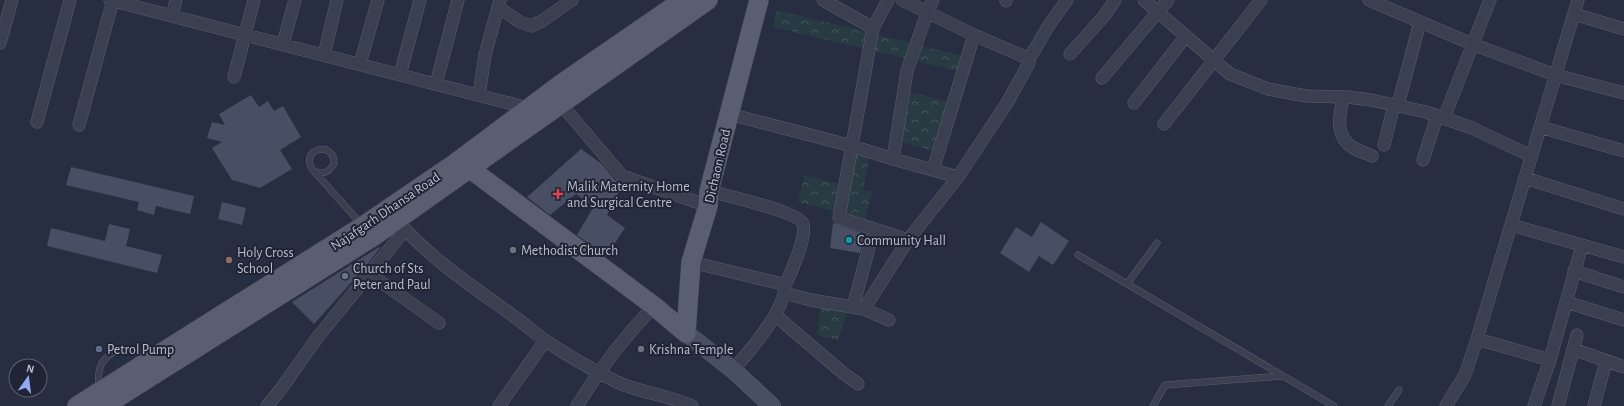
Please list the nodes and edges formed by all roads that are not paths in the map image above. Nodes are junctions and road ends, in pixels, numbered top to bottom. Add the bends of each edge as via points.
1 (12, 0) edge
2 (70, 0) edge
3 (112, 0) edge
4 (176, 0) edge
5 (254, 0) edge
6 (295, 0) edge
7 (337, 0) edge
8 (378, 0) edge
9 (420, 0) edge
10 (458, 0) edge
11 (572, 0) edge
12 (683, 0) edge
13 (708, 0) edge
14 (758, 0) edge
15 (823, 0) edge
16 (888, 0) edge
17 (902, 0) edge
18 (933, 0) edge
19 (1067, 0) edge
20 (1115, 0) edge
21 (1144, 0) edge
22 (1168, 0) edge
23 (1261, 0) edge
24 (1369, 0) edge
25 (1490, 0) edge
26 (1578, 0) edge
27 (499, 4) edge
28 (1158, 12) junction
29 (927, 13) junction
30 (1574, 14) junction
31 (172, 16) junction
32 (1420, 22) junction
33 (873, 28) junction
34 (1624, 29) edge
35 (245, 35) junction
36 (974, 36) junction
37 (1186, 36) junction
38 (0, 43) edge
39 (283, 44) junction
40 (1472, 44) junction
41 (1070, 54) dead end
42 (324, 55) junction
43 (1028, 59) junction
44 (1213, 60) junction
45 (360, 64) junction
46 (400, 75) junction
47 (1555, 75) junction
48 (234, 77) dead end
49 (1102, 78) dead end
50 (436, 84) junction
51 (1624, 93) edge
52 (479, 95) junction
53 (1343, 97) junction
54 (1134, 103) dead end
55 (561, 104) junction
56 (1396, 105) junction
57 (528, 108) junction
58 (729, 114) junction
59 (1440, 117) junction
60 (37, 122) dead end
61 (1164, 124) dead end
62 (79, 125) dead end
63 (1540, 127) junction
64 (1384, 145) dead end
65 (852, 146) junction
66 (1624, 151) edge
67 (1372, 156) dead end
68 (1531, 156) junction
69 (893, 159) junction
70 (1423, 160) dead end
71 (464, 165) junction
72 (932, 170) junction
73 (316, 172) junction
74 (958, 177) junction
75 (1525, 178) junction
76 (709, 199) junction
77 (1624, 208) edge
78 (401, 225) junction
79 (1511, 225) junction
80 (363, 226) junction
81 (874, 229) junction
82 (908, 240) junction
83 (1157, 244) dead end
84 (1582, 245) junction
85 (1078, 255) dead end
86 (1624, 257) edge
87 (691, 262) junction
88 (1574, 271) junction
89 (370, 274) junction
90 (1127, 284) junction
91 (1624, 287) edge
92 (785, 289) junction
93 (1566, 302) junction
94 (654, 306) junction
95 (858, 308) junction
96 (775, 315) junction
97 (889, 320) dead end
98 (1624, 320) edge
99 (439, 323) dead end
100 (686, 333) junction
101 (1577, 335) dead end
102 (1477, 339) junction
103 (546, 341) junction
104 (1573, 349) junction
105 (150, 360) junction
106 (1550, 360) junction
107 (1606, 361) junction
108 (1624, 367) edge
109 (733, 370) junction
110 (598, 372) junction
111 (1283, 376) junction
112 (858, 384) dead end
113 (1399, 390) dead end
114 (102, 399) edge
115 (77, 406) edge
116 (267, 406) edge
117 (499, 406) edge
118 (577, 406) edge
119 (692, 406) edge
120 (772, 406) edge
121 (1153, 406) edge
122 (1334, 406) edge
123 (1388, 406) edge
124 (1448, 406) edge
125 (1534, 406) edge
126 (1558, 406) edge
127 (1594, 406) edge

1 - 38 street
2 - 60 street
3 - 31 street
3 - 62 street
4 - 31 street
5 - 35 street
6 - 39 street
7 - 42 street
8 - 45 street
9 - 46 street
10 - 50 street
11 - 27 street via 542,22 530,26 520,22
12 - 57 main road, Najafgarh Dhansa Road
13 - 55 main road
14 - 58 main road, Dichaon Road
15 - 33 street
16 - 33 street
17 - 29 street
18 - 29 street
19 - 43 street
20 - 41 street
21 - 28 street
22 - 28 street
23 - 44 street
24 - 32 street
25 - 40 street
26 - 30 street
27 - 52 street via 485,55
28 - 37 street
28 - 49 street
29 - 36 street
29 - 69 street via 907,71
30 - 34 street
30 - 47 street
31 - 35 street
32 - 40 street
32 - 56 street
33 - 65 street
35 - 39 street
35 - 48 street
36 - 43 street
36 - 72 street
37 - 44 street
37 - 54 street
39 - 42 street
40 - 47 street
40 - 59 street
42 - 45 street
43 - 74 street via 1027,68 1008,103
44 - 53 street via 1230,74 1268,89 1306,96
44 - 61 street
45 - 46 street
46 - 50 street
47 - 51 street
47 - 63 street
50 - 52 street
52 - 57 street
53 - 56 street
53 - 67 street via 1339,121 1343,139 1351,147
55 - 71 main road
55 - 76 street via 622,176
56 - 59 street
56 - 64 street
57 - 71 main road, Najafgarh Dhansa Road
58 - 65 street
58 - 76 main road, Dichaon Road
59 - 68 street via 1472,128
59 - 70 street
63 - 66 street
63 - 68 street
65 - 69 street
65 - 81 street via 839,218
68 - 75 street
69 - 72 street
71 - 78 main road
71 - 80 main road, Najafgarh Dhansa Road
71 - 94 main road
72 - 74 street
73 - 73 lane via 310,165 310,157 320,149 327,150 334,160 331,169 324,173
73 - 80 lane
74 - 82 street
75 - 77 street
75 - 79 street
76 - 87 main road, Dichaon Road
76 - 92 street via 782,211 800,220 804,229 800,249
78 - 89 street
78 - 103 street via 422,246
78 - 114 main road
79 - 84 street
79 - 102 street
80 - 105 main road, Najafgarh Dhansa Road
81 - 82 street
81 - 95 street
82 - 95 street
83 - 90 lane
84 - 86 street
84 - 88 street
85 - 90 lane
87 - 92 street via 782,284
87 - 100 main road, Dichaon Road
88 - 91 street
88 - 93 street
89 - 99 street
89 - 116 street via 317,338
90 - 111 lane
92 - 95 street
92 - 96 street
93 - 98 street
93 - 106 street
94 - 100 main road
94 - 110 street via 633,327
95 - 97 street
96 - 109 street
96 - 112 street
100 - 109 main road
101 - 104 street
102 - 106 street
102 - 124 street via 1465,375
103 - 110 street
103 - 117 street
104 - 107 street
104 - 126 street
105 - 114 main road, Najafgarh Dhansa Road
105 - 114 lane via 133,351 113,352 103,363 98,377
106 - 125 street
107 - 108 street
107 - 127 street
109 - 120 main road
110 - 118 street
110 - 119 street via 635,389 666,396
111 - 121 lane via 1165,385
111 - 122 lane
113 - 123 lane
114 - 115 main road, Najafgarh Dhansa Road

